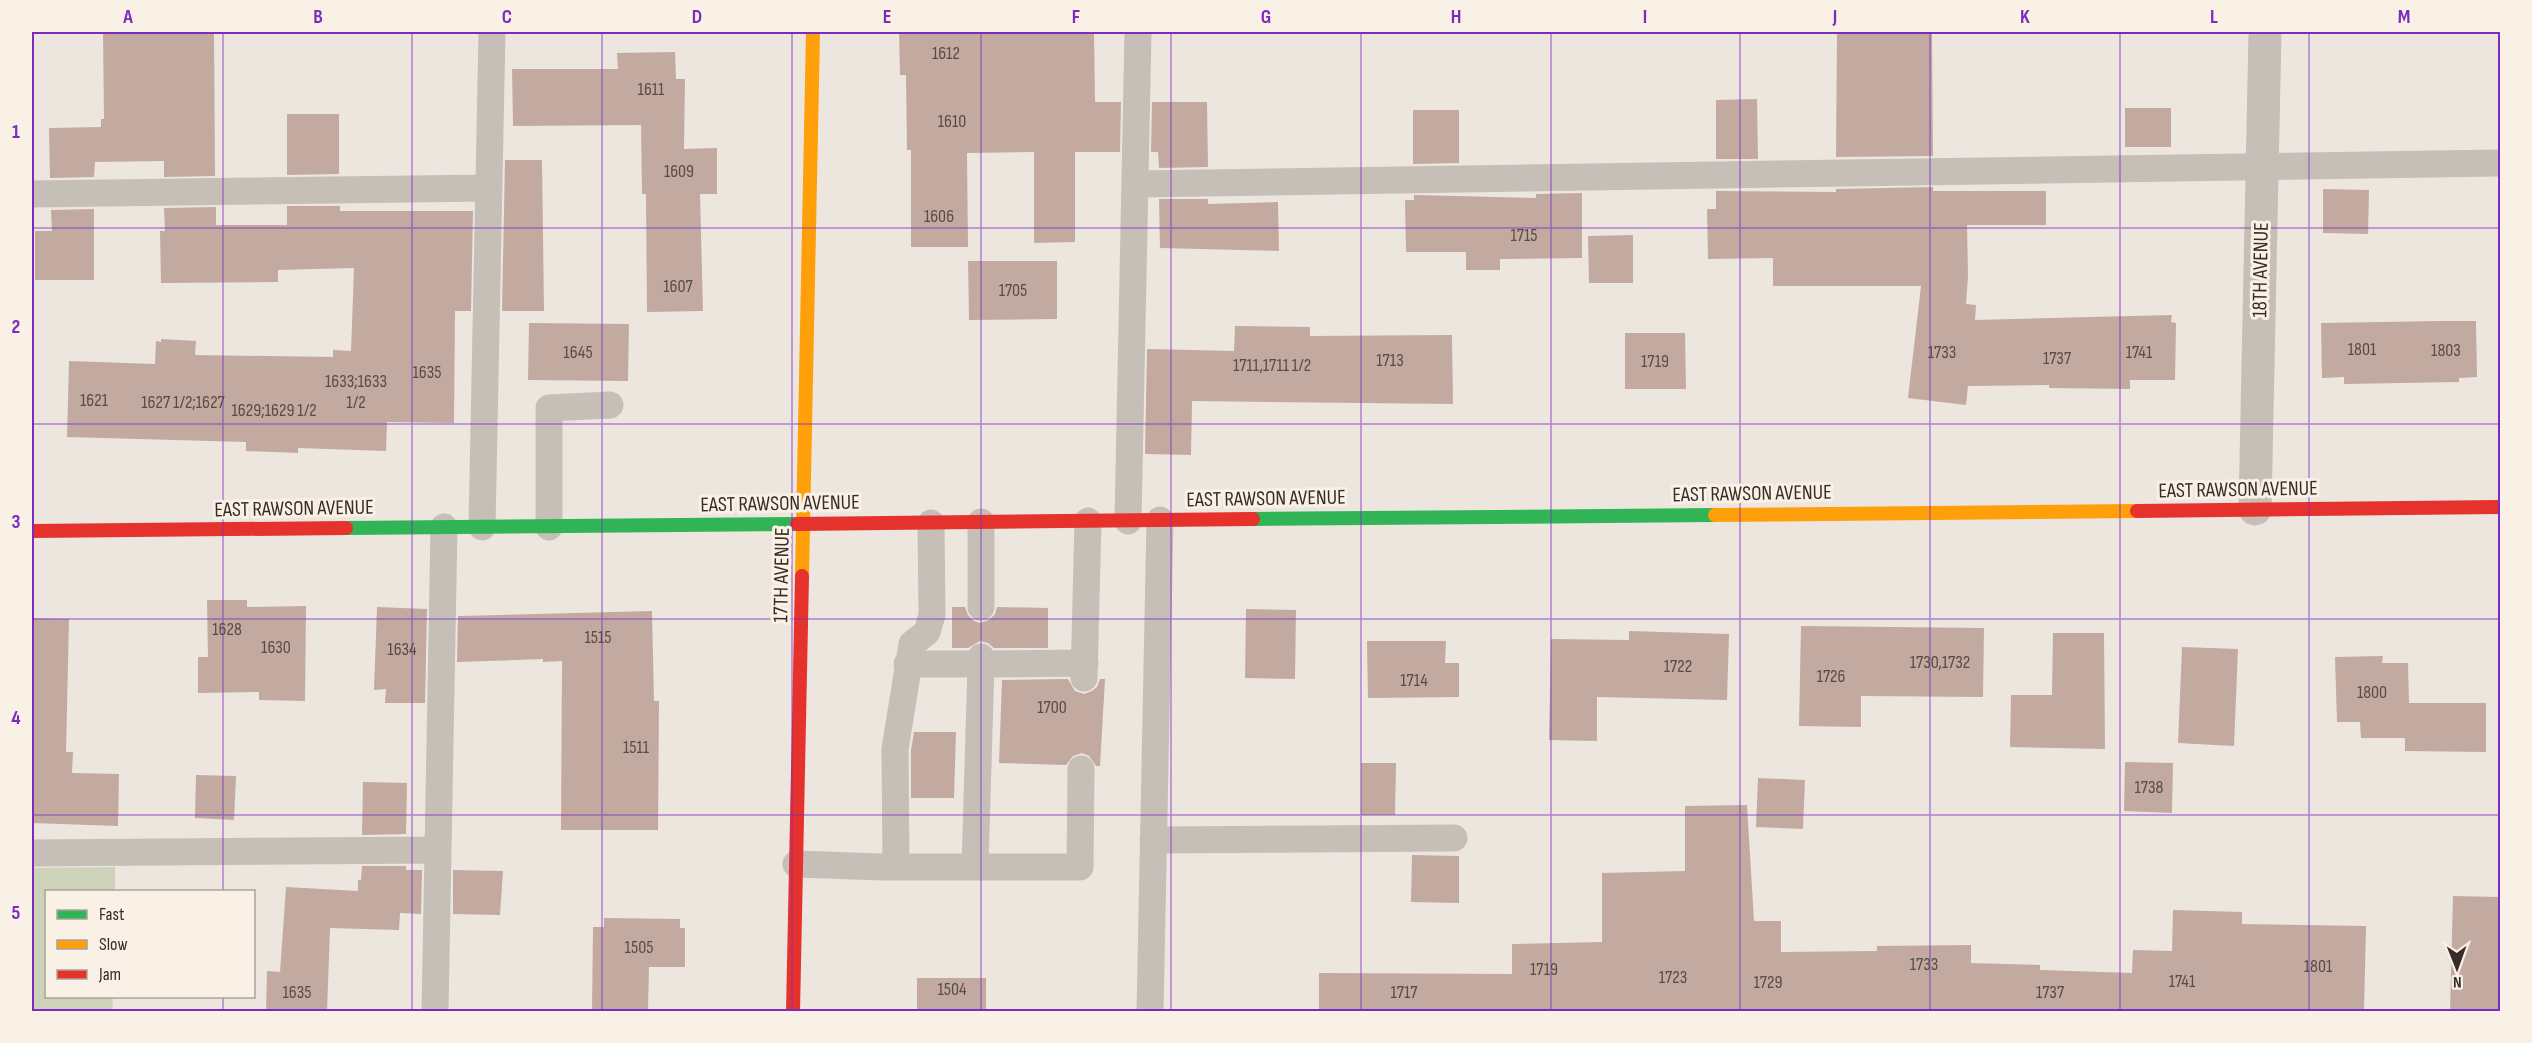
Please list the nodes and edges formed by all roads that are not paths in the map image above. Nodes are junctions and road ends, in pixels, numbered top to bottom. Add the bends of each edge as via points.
1 (492, 32) edge
2 (813, 32) edge
3 (1138, 32) edge
4 (2265, 32) edge
5 (2500, 163) edge
6 (2262, 166) junction
7 (1135, 184) junction
8 (489, 188) junction
9 (32, 194) edge
10 (610, 405) dead end
11 (2500, 507) edge
12 (2255, 509) junction
13 (1160, 520) junction
14 (1088, 521) junction
15 (1128, 521) junction
16 (981, 522) junction
17 (931, 523) junction
18 (803, 524) junction
19 (444, 527) junction
20 (482, 527) junction
21 (549, 527) junction
22 (32, 531) edge
23 (981, 607) dead end
24 (981, 660) junction
25 (907, 664) junction
26 (1081, 769) dead end
27 (1454, 838) dead end
28 (1153, 840) junction
29 (438, 850) junction
30 (32, 853) edge
31 (796, 864) junction
32 (896, 867) junction
33 (975, 867) junction
34 (435, 1011) edge
35 (793, 1011) edge
36 (1150, 1011) edge

1 - 8 lane
2 - 18 main road, 17TH AVENUE
3 - 7 lane
4 - 6 street, 18TH AVENUE
5 - 6 lane
6 - 7 lane
6 - 12 street, 18TH AVENUE
7 - 15 lane
8 - 9 lane
8 - 20 lane
10 - 21 lane via 549,408
11 - 12 main road, EAST RAWSON AVENUE
12 - 13 main road, EAST RAWSON AVENUE
13 - 15 main road, EAST RAWSON AVENUE
13 - 28 lane
14 - 15 main road, EAST RAWSON AVENUE
14 - 16 main road, EAST RAWSON AVENUE
14 - 24 lane via 1085,670
16 - 17 main road, EAST RAWSON AVENUE
16 - 23 lane
17 - 18 main road, EAST RAWSON AVENUE
17 - 25 lane via 932,615 927,632 912,644
18 - 21 main road, EAST RAWSON AVENUE
18 - 31 main road, 17TH AVENUE
19 - 20 main road, EAST RAWSON AVENUE
19 - 22 main road, EAST RAWSON AVENUE
19 - 29 lane
20 - 21 main road, EAST RAWSON AVENUE
24 - 25 lane
24 - 33 lane
25 - 32 lane via 895,749
26 - 33 lane via 1080,867
27 - 28 lane
28 - 36 lane
29 - 30 lane
29 - 34 lane
31 - 32 lane
31 - 35 main road, 17TH AVENUE
32 - 33 lane

